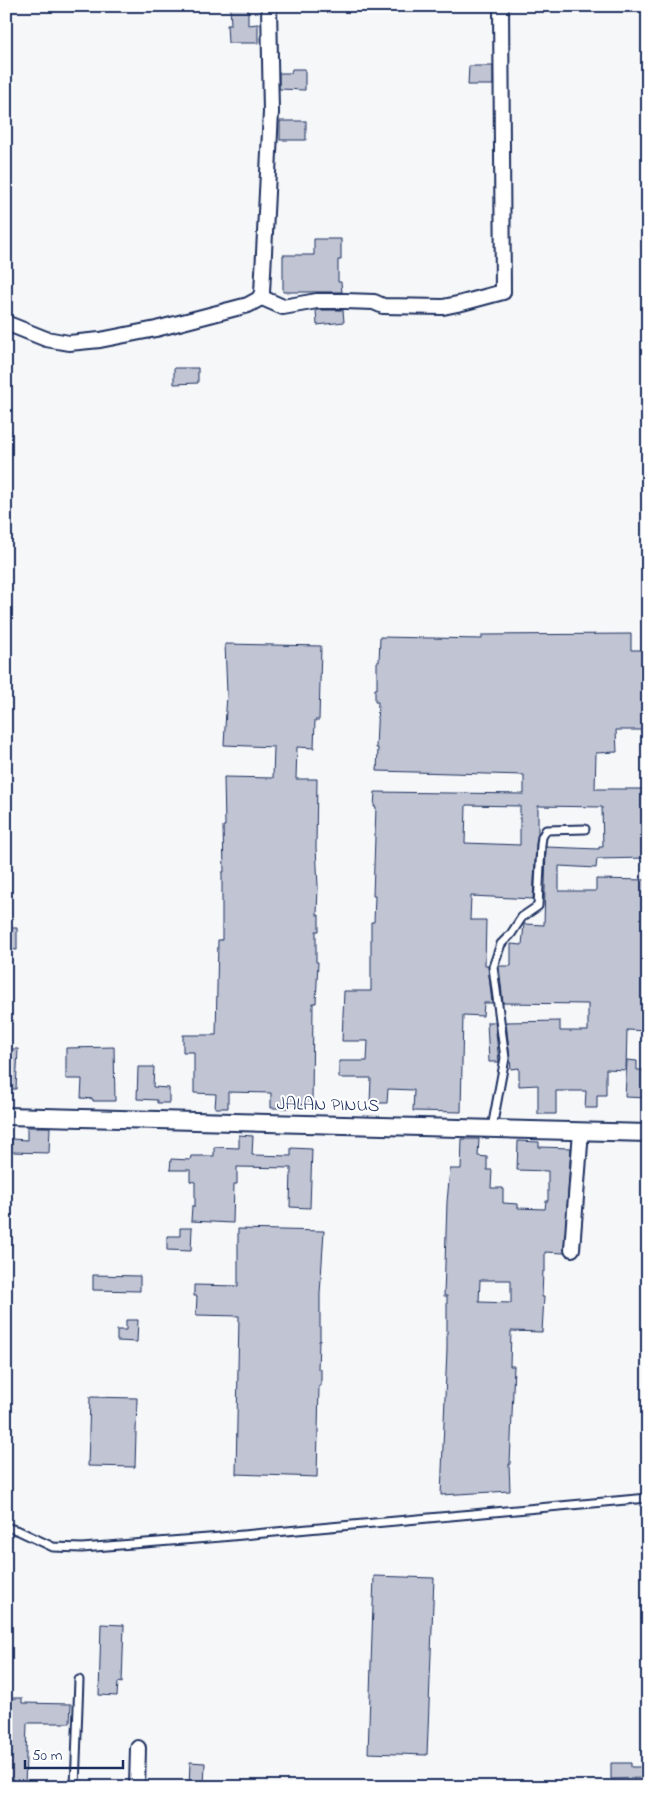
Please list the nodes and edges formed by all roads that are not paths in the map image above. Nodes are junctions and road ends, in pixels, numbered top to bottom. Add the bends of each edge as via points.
1 (269, 6) edge
2 (501, 6) edge
3 (260, 296) junction
4 (6, 323) edge
5 (585, 829) dead end
6 (6, 1116) edge
7 (492, 1128) junction
8 (581, 1131) junction
9 (648, 1133) edge
10 (572, 1250) dead end
11 (648, 1498) edge
12 (6, 1527) edge
13 (79, 1680) dead end
14 (138, 1748) dead end
15 (75, 1787) edge
16 (137, 1787) edge

1 - 3 street via 271,112
2 - 3 street via 503,292 443,307 383,306 374,302 345,301 317,301 283,307
3 - 4 street via 248,305 156,330 100,340 69,343 46,339
5 - 7 lane via 546,830 541,845 538,906 522,917 501,944 493,967 505,1058
6 - 7 street, JALAN PINUS
7 - 8 street, JALAN PINUS
8 - 9 street, JALAN PINUS
8 - 10 street
11 - 12 lane via 82,1548 53,1547
13 - 15 lane
14 - 16 street

